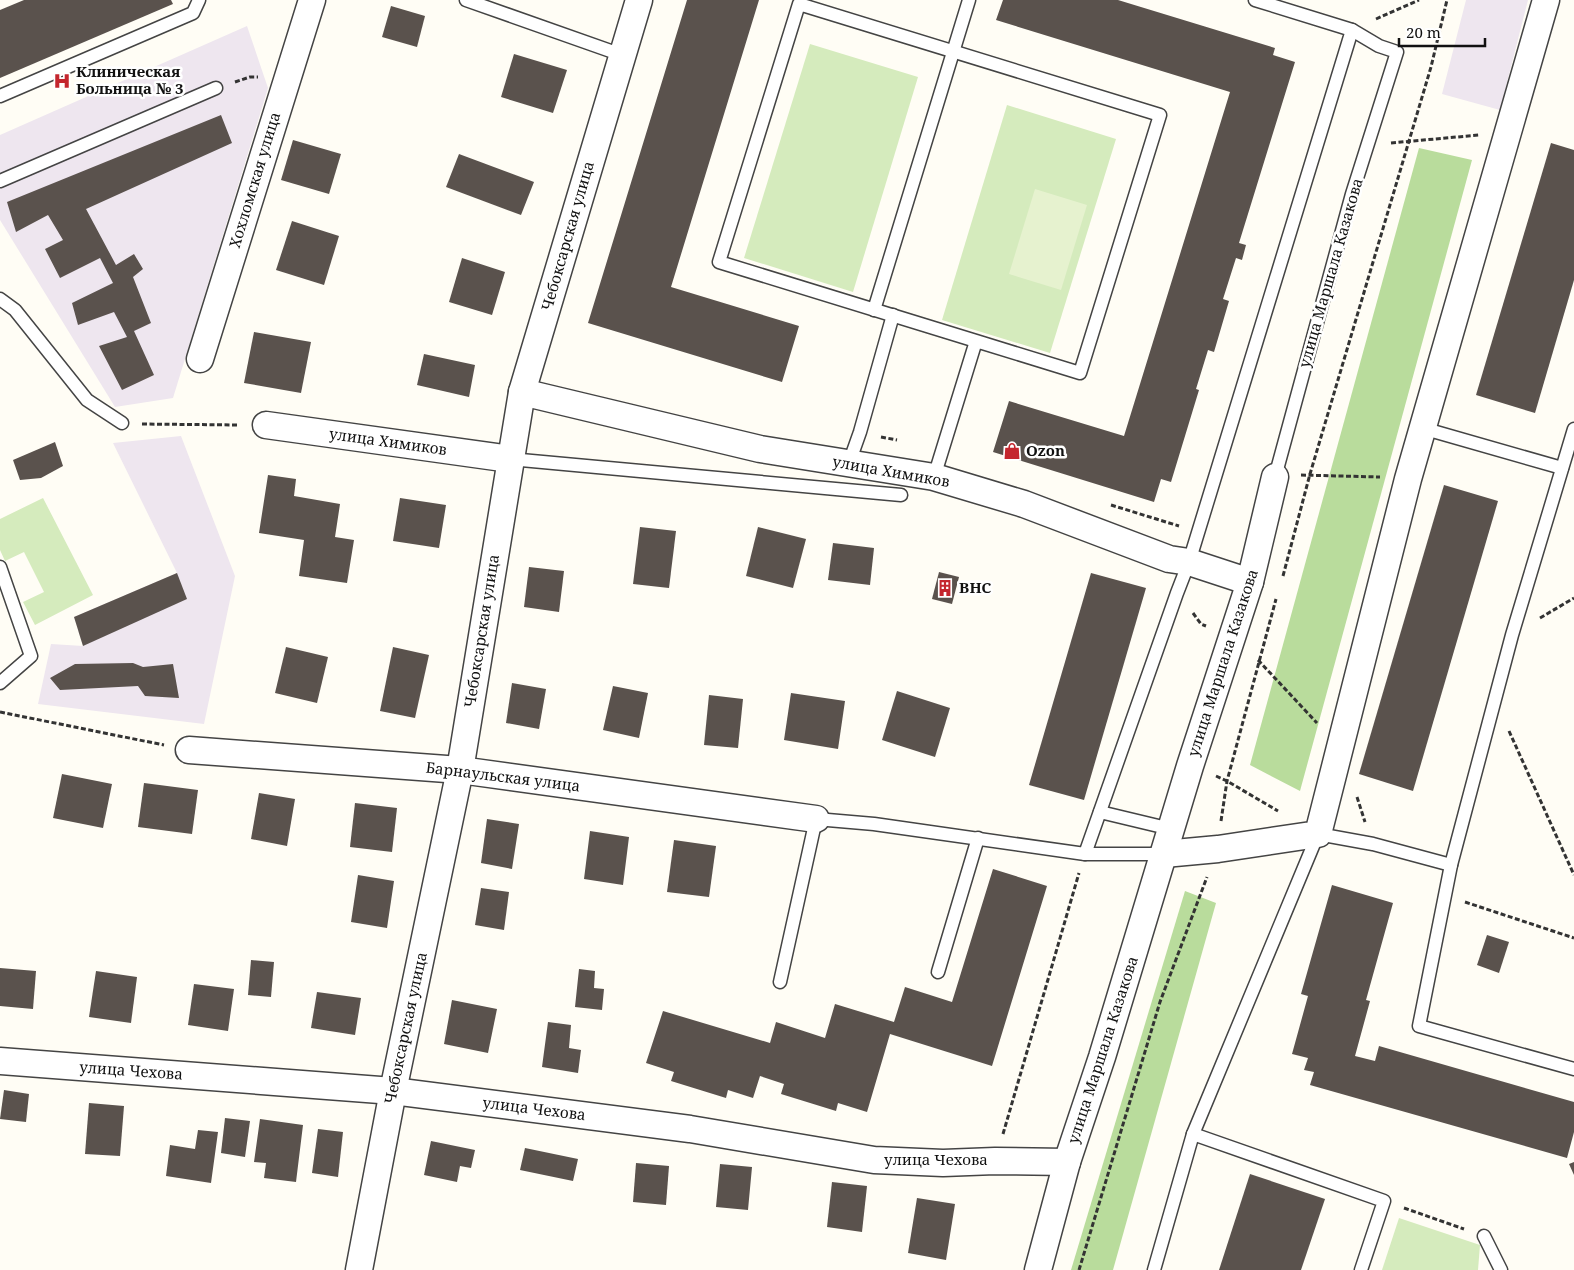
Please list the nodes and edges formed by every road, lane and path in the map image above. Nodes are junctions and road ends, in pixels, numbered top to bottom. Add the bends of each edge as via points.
1 (199, 0) edge
2 (312, 0) edge
3 (466, 0) edge
4 (639, 0) edge
5 (969, 0) edge
6 (1255, 0) edge
7 (1419, 0) edge
8 (1447, 0) edge
9 (1546, 0) edge
10 (1352, 30) junction
11 (953, 51) junction
12 (622, 55) junction
13 (288, 77) junction
14 (216, 88) joint
15 (0, 96) edge
16 (1508, 133) junction
17 (1409, 142) junction
18 (1368, 144) junction
19 (0, 181) edge
20 (0, 299) edge
21 (874, 310) junction
22 (893, 315) junction
23 (976, 341) junction
24 (200, 360) dead end
25 (522, 392) junction
26 (122, 423) joint
27 (266, 425) joint
28 (1422, 428) junction
29 (1574, 429) edge
30 (510, 459) junction
31 (849, 463) junction
32 (1562, 468) junction
33 (1310, 474) junction
34 (934, 477) junction
35 (1275, 477) junction
36 (1408, 479) junction
37 (901, 496) dead end
38 (1189, 562) junction
39 (0, 567) edge
40 (1282, 577) dead end
41 (1250, 582) junction
42 (1277, 596) dead end
43 (1574, 598) edge
44 (1512, 635) junction
45 (0, 683) edge
46 (1495, 701) junction
47 (0, 712) edge
48 (189, 750) joint
49 (1190, 766) junction
50 (460, 770) junction
51 (1226, 781) junction
52 (1100, 812) junction
53 (816, 819) junction
54 (1171, 829) junction
55 (1318, 834) junction
56 (978, 838) junction
57 (1218, 848) junction
58 (1085, 854) junction
59 (1164, 854) junction
60 (1451, 865) junction
61 (1574, 875) edge
62 (1445, 896) junction
63 (1574, 938) edge
64 (938, 972) dead end
65 (780, 982) dead end
66 (0, 1061) edge
67 (1574, 1069) edge
68 (393, 1090) junction
69 (1193, 1134) junction
70 (995, 1161) junction
71 (1067, 1162) junction
72 (1384, 1202) junction
73 (1484, 1236) joint
74 (359, 1270) edge
75 (1038, 1270) edge
76 (1079, 1270) edge
77 (1154, 1270) edge
78 (1361, 1270) edge
79 (1501, 1270) edge

1 - 15 lane via 193,13
2 - 13 street, Хохломская улица
3 - 12 lane
4 - 12 street, Чебоксарская улица
5 - 11 lane
6 - 10 lane
7 - 10 path
8 - 17 path
9 - 16 street
10 - 18 lane, улица Маршала Казакова via 1379,46 1397,52
10 - 38 lane
11 - 21 lane
11 - 21 lane via 798,4 719,262
11 - 23 lane via 1160,115 1080,373
12 - 25 street, Чебоксарская улица
13 - 14 path via 250,77
13 - 24 street, Хохломская улица
14 - 19 lane
16 - 17 path
16 - 28 street
17 - 18 path
17 - 33 path
18 - 35 lane, улица Маршала Казакова
20 - 26 lane via 15,310 87,400
21 - 22 lane
22 - 23 lane
22 - 31 lane
23 - 34 lane
25 - 30 street, Чебоксарская улица
25 - 31 street, улица Химиков via 760,449
26 - 27 path
27 - 30 street, улица Химиков
28 - 32 lane
28 - 36 street
29 - 32 lane
30 - 37 lane
30 - 50 street, Чебоксарская улица
31 - 34 street, улица Химиков
32 - 44 lane
33 - 35 path
33 - 36 path
33 - 40 path
34 - 38 street, улица Химиков via 1024,504 1169,560
35 - 41 street, улица Маршала Казакова
36 - 55 street
38 - 41 street, улица Химиков
38 - 52 lane
39 - 45 lane via 31,656
41 - 49 street, улица Маршала Казакова
42 - 51 path
43 - 44 path
44 - 46 lane
46 - 60 lane
46 - 61 path
47 - 48 path
48 - 50 street, Барнаульская улица
49 - 51 path
49 - 54 street, улица Маршала Казакова
50 - 53 street, Барнаульская улица
50 - 68 street, Чебоксарская улица
51 - 55 path
51 - 57 path
52 - 54 lane
52 - 58 lane
53 - 56 lane
53 - 65 lane
54 - 59 street, улица Маршала Казакова
55 - 57 street
55 - 60 lane via 1373,844
55 - 69 lane
56 - 58 lane
56 - 64 lane
57 - 59 street
57 - 76 path via 1160,1002
58 - 59 lane
58 - 70 path
59 - 71 street, улица Маршала Казакова
60 - 62 lane
62 - 63 path
62 - 67 lane via 1419,1026
66 - 68 street, улица Чехова
68 - 70 street, улица Чехова via 690,1129 874,1160
68 - 74 street, Чебоксарская улица
69 - 72 lane
69 - 77 lane
70 - 71 street, улица Чехова
71 - 75 street, улица Маршала Казакова
72 - 73 path
72 - 78 lane
73 - 79 lane

